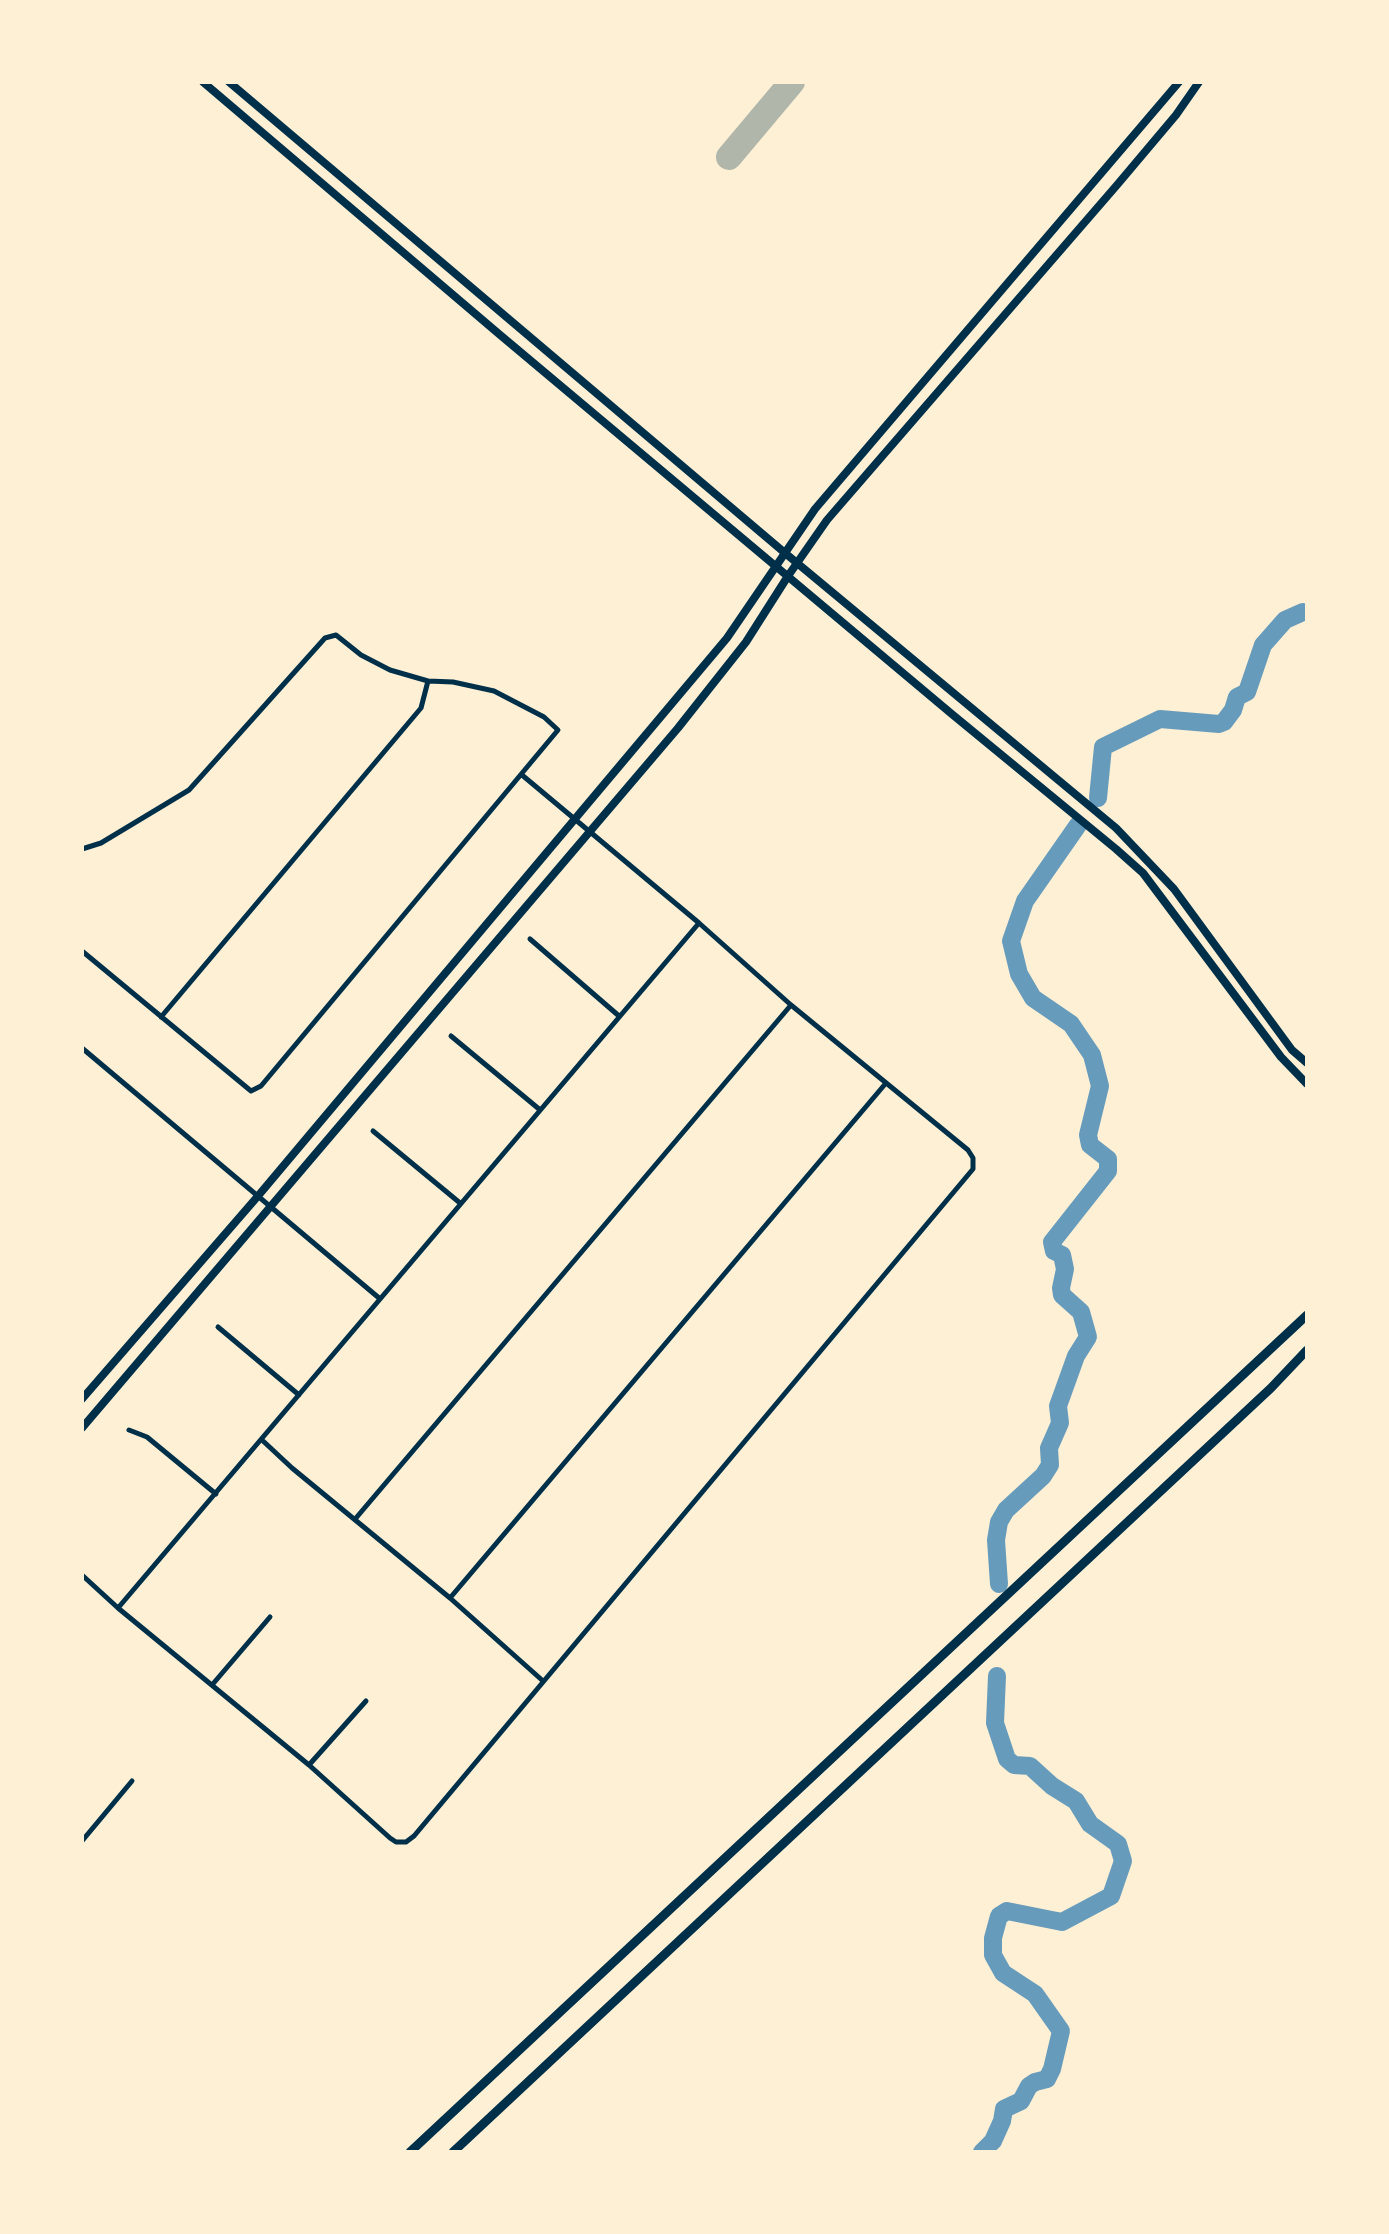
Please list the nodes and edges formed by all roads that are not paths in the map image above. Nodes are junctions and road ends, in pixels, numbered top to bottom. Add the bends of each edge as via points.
1 (203, 82) edge
2 (229, 82) edge
3 (1179, 82) edge
4 (1199, 82) edge
5 (511, 319) junction
6 (499, 334) junction
7 (649, 437) junction
8 (639, 450) junction
9 (785, 553) junction
10 (797, 562) junction
11 (776, 566) junction
12 (788, 576) junction
13 (428, 681) junction
14 (522, 775) junction
15 (575, 820) junction
16 (589, 831) junction
17 (82, 849) edge
18 (699, 923) junction
19 (530, 939) dead end
20 (82, 951) edge
21 (791, 1005) junction
22 (619, 1016) junction
23 (161, 1017) junction
24 (451, 1036) dead end
25 (82, 1048) edge
26 (1307, 1063) edge
27 (886, 1083) junction
28 (1307, 1084) edge
29 (539, 1109) junction
30 (373, 1131) dead end
31 (258, 1196) junction
32 (460, 1203) junction
33 (270, 1206) junction
34 (379, 1298) junction
35 (1307, 1315) edge
36 (218, 1327) dead end
37 (1307, 1350) edge
38 (299, 1395) junction
39 (82, 1399) edge
40 (82, 1428) edge
41 (129, 1430) dead end
42 (262, 1439) junction
43 (216, 1494) junction
44 (356, 1518) junction
45 (82, 1575) edge
46 (450, 1598) junction
47 (118, 1608) junction
48 (270, 1617) dead end
49 (543, 1681) junction
50 (212, 1685) junction
51 (366, 1701) dead end
52 (309, 1765) junction
53 (132, 1781) dead end
54 (82, 1841) edge
55 (410, 2152) edge
56 (453, 2152) edge

1 - 6 main road
2 - 5 main road
3 - 9 main road via 865,448
4 - 10 main road
5 - 6 main road
5 - 7 main road
6 - 8 main road
7 - 8 main road
7 - 9 main road
8 - 11 main road
9 - 10 main road
9 - 11 main road
10 - 12 main road
10 - 26 main road via 1139,850
11 - 12 main road
11 - 15 main road via 727,638
12 - 16 main road via 746,642
12 - 28 main road via 1143,873 1272,1046
13 - 14 street via 494,691 558,730
13 - 17 street via 390,670 336,635 325,638 189,790
13 - 23 street via 421,708
14 - 15 street
14 - 23 street via 261,1086 251,1091
15 - 16 street
15 - 31 main road
16 - 18 street
16 - 33 main road
18 - 21 street
18 - 22 street
19 - 22 street
20 - 23 street
21 - 27 street
21 - 44 street
22 - 29 street
24 - 29 street
25 - 31 street
27 - 46 street
27 - 49 street via 968,1150 973,1169
29 - 32 street
30 - 32 street
31 - 33 street
31 - 39 main road
32 - 34 street
33 - 34 street
33 - 40 main road
34 - 38 street
35 - 55 main road
36 - 38 street
37 - 56 main road
38 - 42 street
41 - 43 street via 147,1437
42 - 43 street
42 - 44 street
43 - 47 street
44 - 46 street
45 - 47 street
46 - 49 street
47 - 50 street
48 - 50 street
49 - 52 street via 406,1842 390,1838
50 - 52 street
51 - 52 street
53 - 54 street

